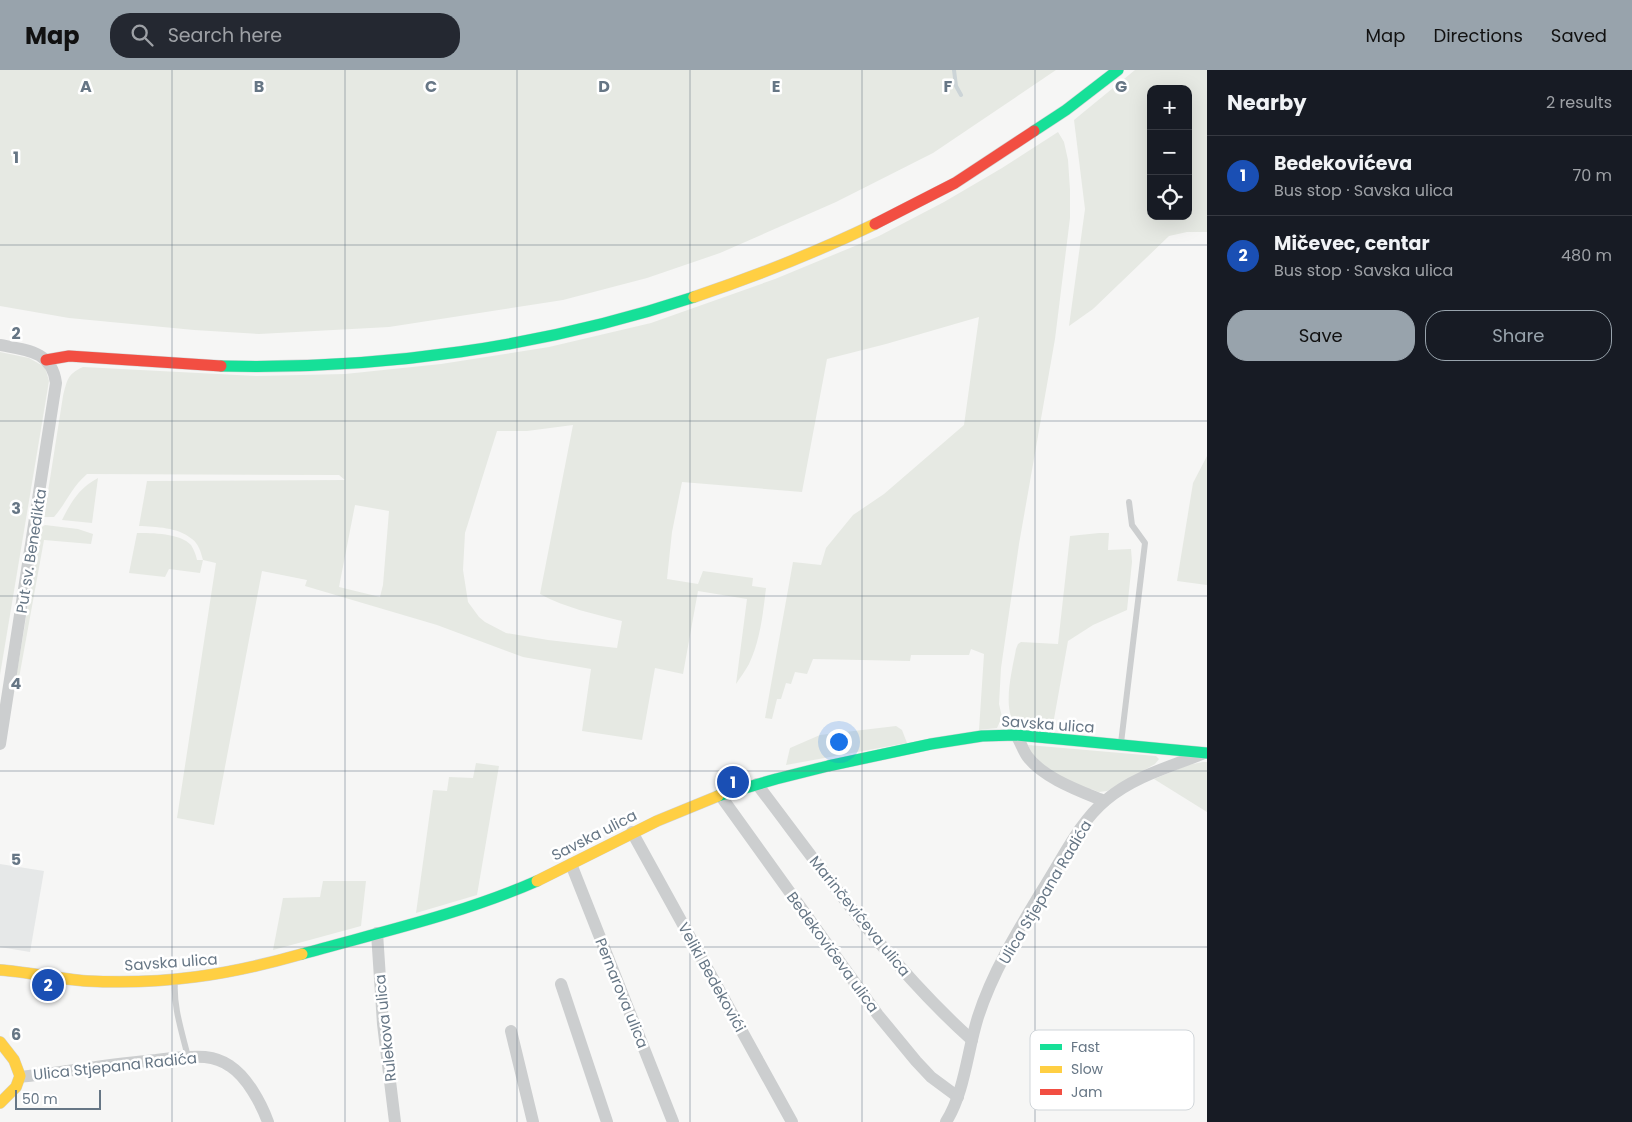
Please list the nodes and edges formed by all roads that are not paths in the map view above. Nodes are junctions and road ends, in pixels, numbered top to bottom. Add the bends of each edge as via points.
1 (1118, 70) edge
2 (0, 345) edge
3 (46, 360) junction
4 (1129, 502) dead end
5 (1016, 735) junction
6 (0, 744) edge
7 (1121, 744) junction
8 (1205, 753) edge
9 (757, 784) junction
10 (720, 795) junction
11 (1104, 802) junction
12 (632, 832) junction
13 (571, 864) junction
14 (377, 933) junction
15 (0, 970) edge
16 (175, 980) junction
17 (561, 984) dead end
18 (511, 1031) dead end
19 (972, 1040) junction
20 (0, 1042) edge
21 (188, 1057) junction
22 (20, 1076) junction
23 (958, 1097) junction
24 (0, 1103) edge
25 (268, 1122) edge
26 (396, 1122) edge
27 (533, 1122) edge
28 (607, 1122) edge
29 (673, 1122) edge
30 (792, 1122) edge
31 (946, 1122) edge

1 - 3 street via 1066,110 963,178 902,211 745,280 649,312 568,333 462,351 358,363 277,367 68,356
2 - 3 street via 39,354
3 - 6 street, Put sv. Benedikta via 54,372 56,390
4 - 7 lane via 1132,525 1144,544
5 - 7 street, Savska ulica
5 - 9 street, Savska ulica via 928,744
5 - 11 street via 1026,754 1040,769
7 - 8 street, Savska ulica
8 - 11 street, Ulica Stjepana Radića via 1148,775
9 - 10 street, Savska ulica
9 - 19 street, Marinčevićeva ulica via 883,947 937,1008
10 - 12 street, Savska ulica
10 - 23 street, Bedekovićeva ulica via 878,1015 916,1061
11 - 19 street, Ulica Stjepana Radića via 1076,836 1017,933 978,1017
12 - 13 street, Savska ulica
12 - 30 street, Veliki Bedekovići
13 - 14 street, Savska ulica via 495,898
13 - 29 street, Pernarova ulica
14 - 16 street, Savska ulica via 242,970
14 - 26 street, Rulekova ulica via 383,1024
15 - 16 street, Savska ulica via 92,981
16 - 21 lane via 174,993
17 - 28 street
18 - 27 street
19 - 23 street, Ulica Stjepana Radića
20 - 22 street via 13,1059
21 - 22 street, Ulica Stjepana Radića
21 - 25 street, Ulica Stjepana Radića via 218,1060 239,1073
22 - 24 street via 17,1085
23 - 31 street, Ulica Stjepana Radića

